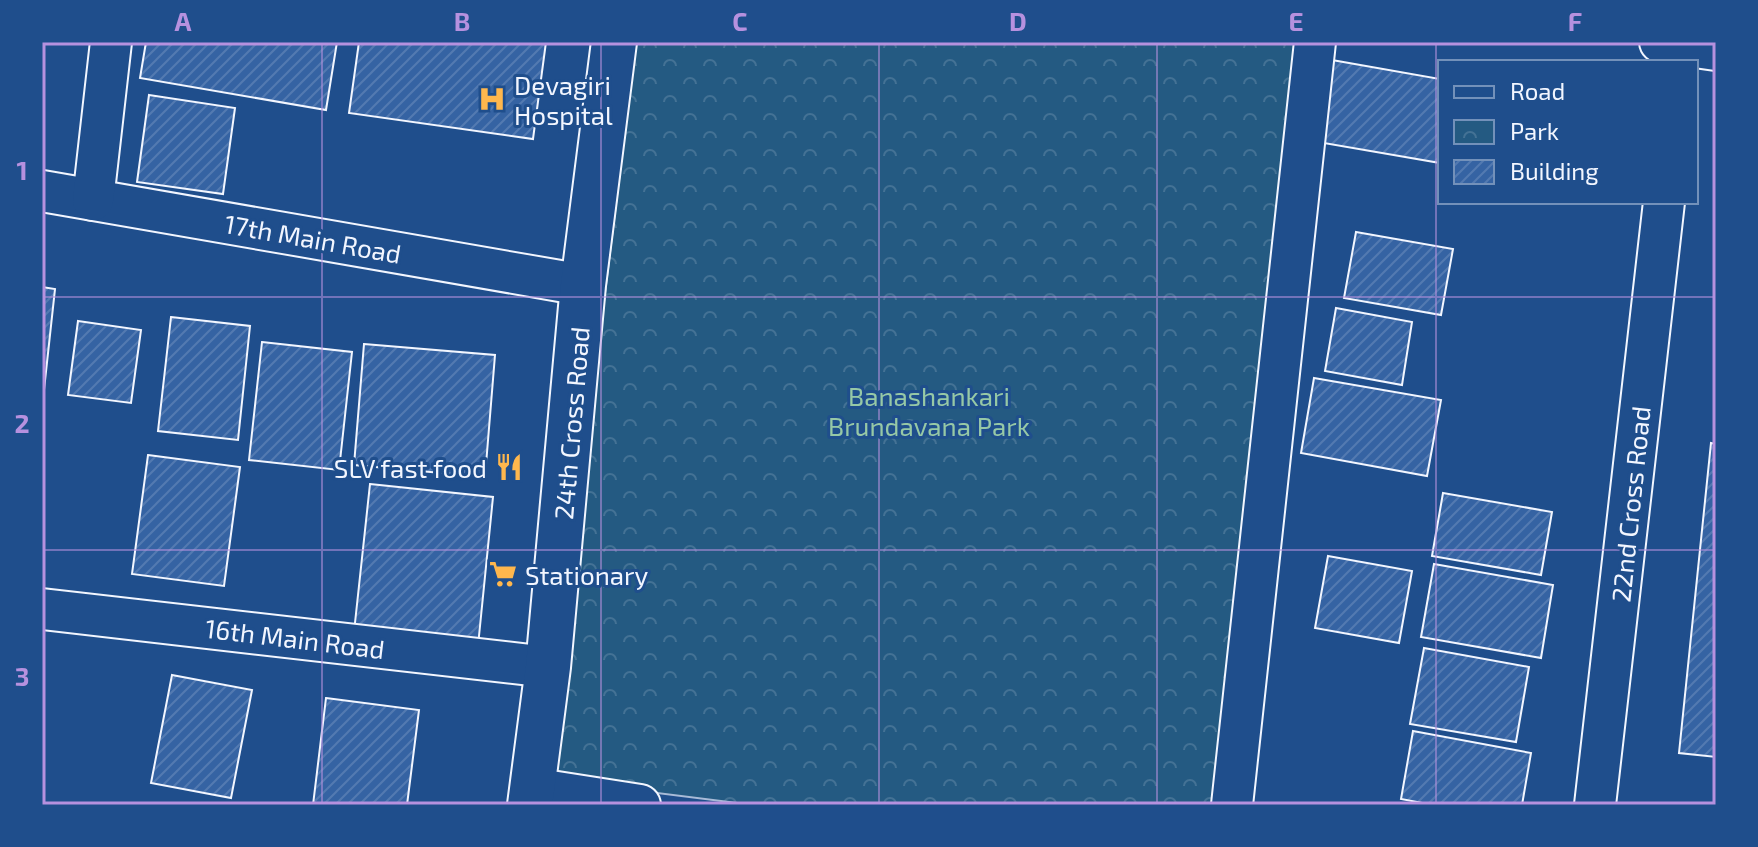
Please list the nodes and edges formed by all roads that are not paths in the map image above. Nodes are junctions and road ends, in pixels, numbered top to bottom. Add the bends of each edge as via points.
1 (111, 42) edge
2 (614, 42) edge
3 (1315, 42) edge
4 (42, 191) edge
5 (93, 200) junction
6 (1664, 204) edge
7 (583, 285) junction
8 (42, 609) edge
9 (548, 667) junction
10 (530, 796) edge
11 (640, 805) edge
12 (1232, 805) edge
13 (1595, 805) edge

1 - 5 street
2 - 7 street, 24th Cross Road
3 - 12 street
4 - 5 street, 17th Main Road
5 - 7 street, 17th Main Road
6 - 13 street, 22nd Cross Road
7 - 9 street, 24th Cross Road
8 - 9 street, 16th Main Road
9 - 10 street, 24th Cross Road
10 - 11 street

